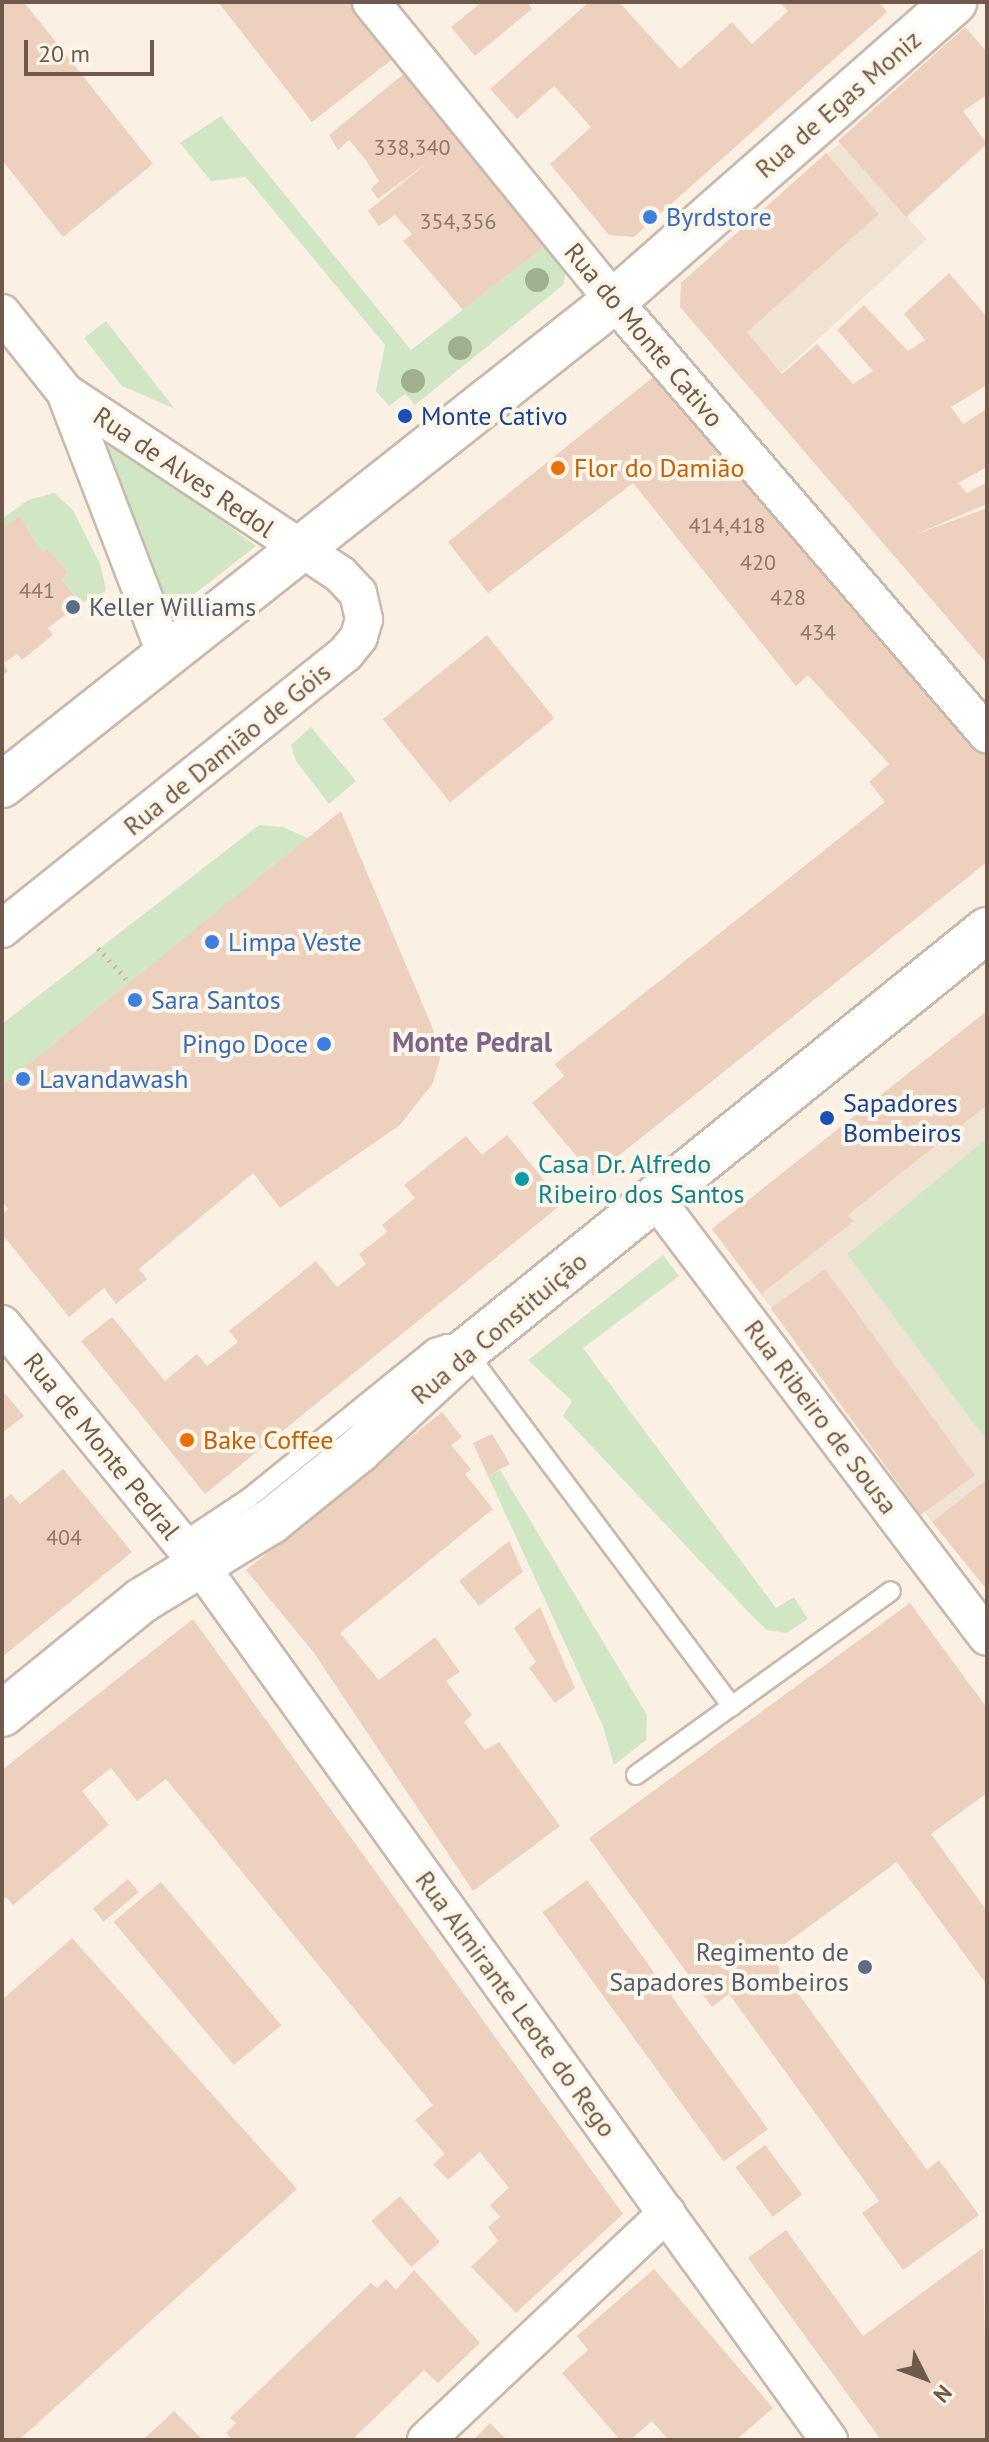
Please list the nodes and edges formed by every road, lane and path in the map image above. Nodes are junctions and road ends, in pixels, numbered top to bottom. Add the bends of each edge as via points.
1 (371, 2) edge
2 (954, 2) edge
3 (614, 301) junction
4 (2, 313) edge
5 (65, 392) junction
6 (304, 550) junction
7 (167, 658) junction
8 (987, 734) edge
9 (2, 785) edge
10 (2, 929) edge
11 (987, 930) edge
12 (98, 948) dead end
13 (130, 983) dead end
14 (655, 1198) junction
15 (2, 1324) edge
16 (466, 1351) junction
17 (192, 1555) junction
18 (891, 1591) dead end
19 (987, 1637) edge
20 (732, 1706) junction
21 (2, 1714) edge
22 (636, 1775) dead end
23 (667, 2213) junction
24 (426, 2440) edge
25 (829, 2440) edge

1 - 3 street, Rua do Monte Cativo
2 - 3 main road, Rua de Egas Moniz
3 - 6 main road
3 - 8 street, Rua do Monte Cativo
4 - 5 street, Rua de Alves Redol
5 - 6 street, Rua de Alves Redol
5 - 7 street, Rua de Alves Redol
6 - 7 main road
6 - 10 street, Rua de Damião de Góis via 358,593 364,619 359,637 345,654
7 - 9 main road
11 - 14 main road, Rua da Constituição
12 - 13 path
14 - 16 main road, Rua da Constituição
14 - 19 street, Rua Ribeiro de Sousa
15 - 17 street, Rua de Monte Pedral
16 - 17 main road, Rua da Constituição via 358,1451
16 - 20 lane
17 - 21 main road, Rua da Constituição
17 - 23 street, Rua Almirante Leote do Rego
18 - 20 lane
20 - 22 lane
23 - 24 street
23 - 25 street, Rua Almirante Leote do Rego

